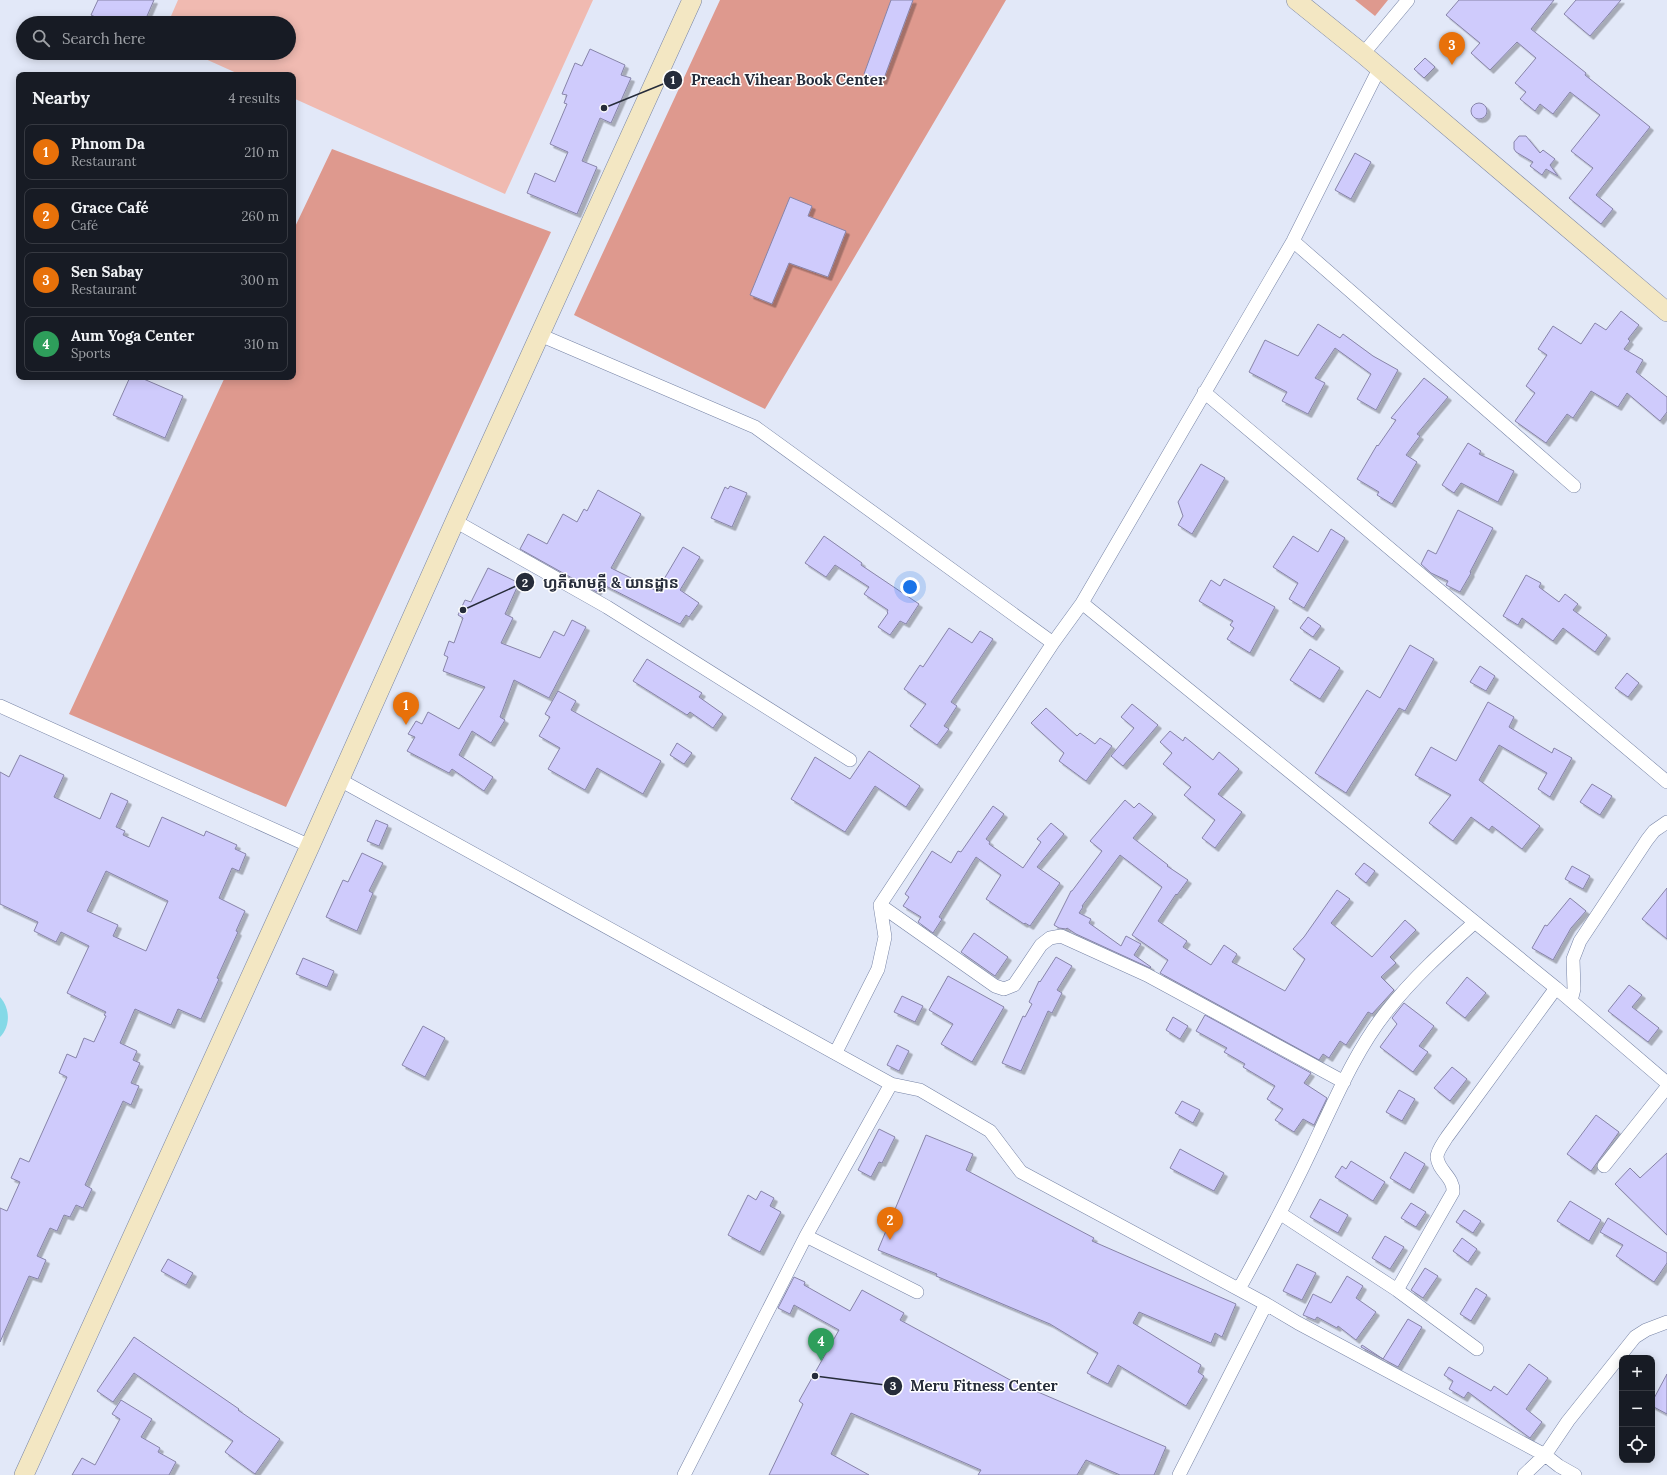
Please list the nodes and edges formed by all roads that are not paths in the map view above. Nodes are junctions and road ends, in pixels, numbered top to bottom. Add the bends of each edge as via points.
1 (692, 0) edge
2 (1296, 0) edge
3 (1408, 0) edge
4 (1363, 54) junction
5 (1379, 69) junction
6 (1293, 241) junction
7 (1667, 312) edge
8 (540, 335) junction
9 (1204, 392) junction
10 (1574, 486) dead end
11 (455, 521) junction
12 (1082, 602) junction
13 (1053, 643) junction
14 (0, 706) edge
15 (850, 760) dead end
16 (340, 780) junction
17 (1667, 782) edge
18 (1667, 822) edge
19 (310, 846) junction
20 (880, 904) junction
21 (1475, 922) junction
22 (1556, 988) junction
23 (1571, 1001) junction
24 (836, 1052) junction
25 (1344, 1082) junction
26 (1667, 1083) edge
27 (891, 1084) junction
28 (1667, 1087) edge
29 (1604, 1166) dead end
30 (1281, 1214) junction
31 (806, 1236) junction
32 (1239, 1289) junction
33 (1397, 1290) junction
34 (917, 1292) dead end
35 (1266, 1304) junction
36 (1667, 1322) edge
37 (1477, 1349) dead end
38 (1544, 1455) junction
39 (24, 1475) edge
40 (684, 1475) edge
41 (1178, 1475) edge
42 (1524, 1475) edge
43 (1575, 1475) edge

1 - 8 main road
2 - 4 main road
3 - 4 street
4 - 5 main road
5 - 6 street
5 - 7 main road
6 - 9 street
6 - 10 street
8 - 11 main road
8 - 13 street via 755,427
9 - 12 street
9 - 17 street
11 - 15 street via 607,607
11 - 16 main road
12 - 13 street
12 - 21 street
13 - 20 street
14 - 19 street
16 - 19 main road
16 - 24 street
18 - 23 street via 1654,831 1647,840 1580,941 1574,959
19 - 39 main road
20 - 24 street via 884,937 878,969
20 - 25 street via 995,986 1004,989 1014,985 1041,945 1050,938 1061,936 1147,975
21 - 22 street
21 - 25 street via 1437,957 1387,1010
22 - 23 street
22 - 33 street via 1447,1137 1438,1154 1437,1158 1453,1186 1453,1192
23 - 26 street
24 - 27 street
25 - 30 street
27 - 31 street
27 - 32 street via 920,1090 990,1131 1021,1172
28 - 29 street
30 - 32 street
30 - 33 street
31 - 34 street
31 - 40 street
32 - 35 street
33 - 37 street
35 - 38 street
35 - 41 street
36 - 38 street via 1646,1330 1635,1338
38 - 42 street
38 - 43 street

